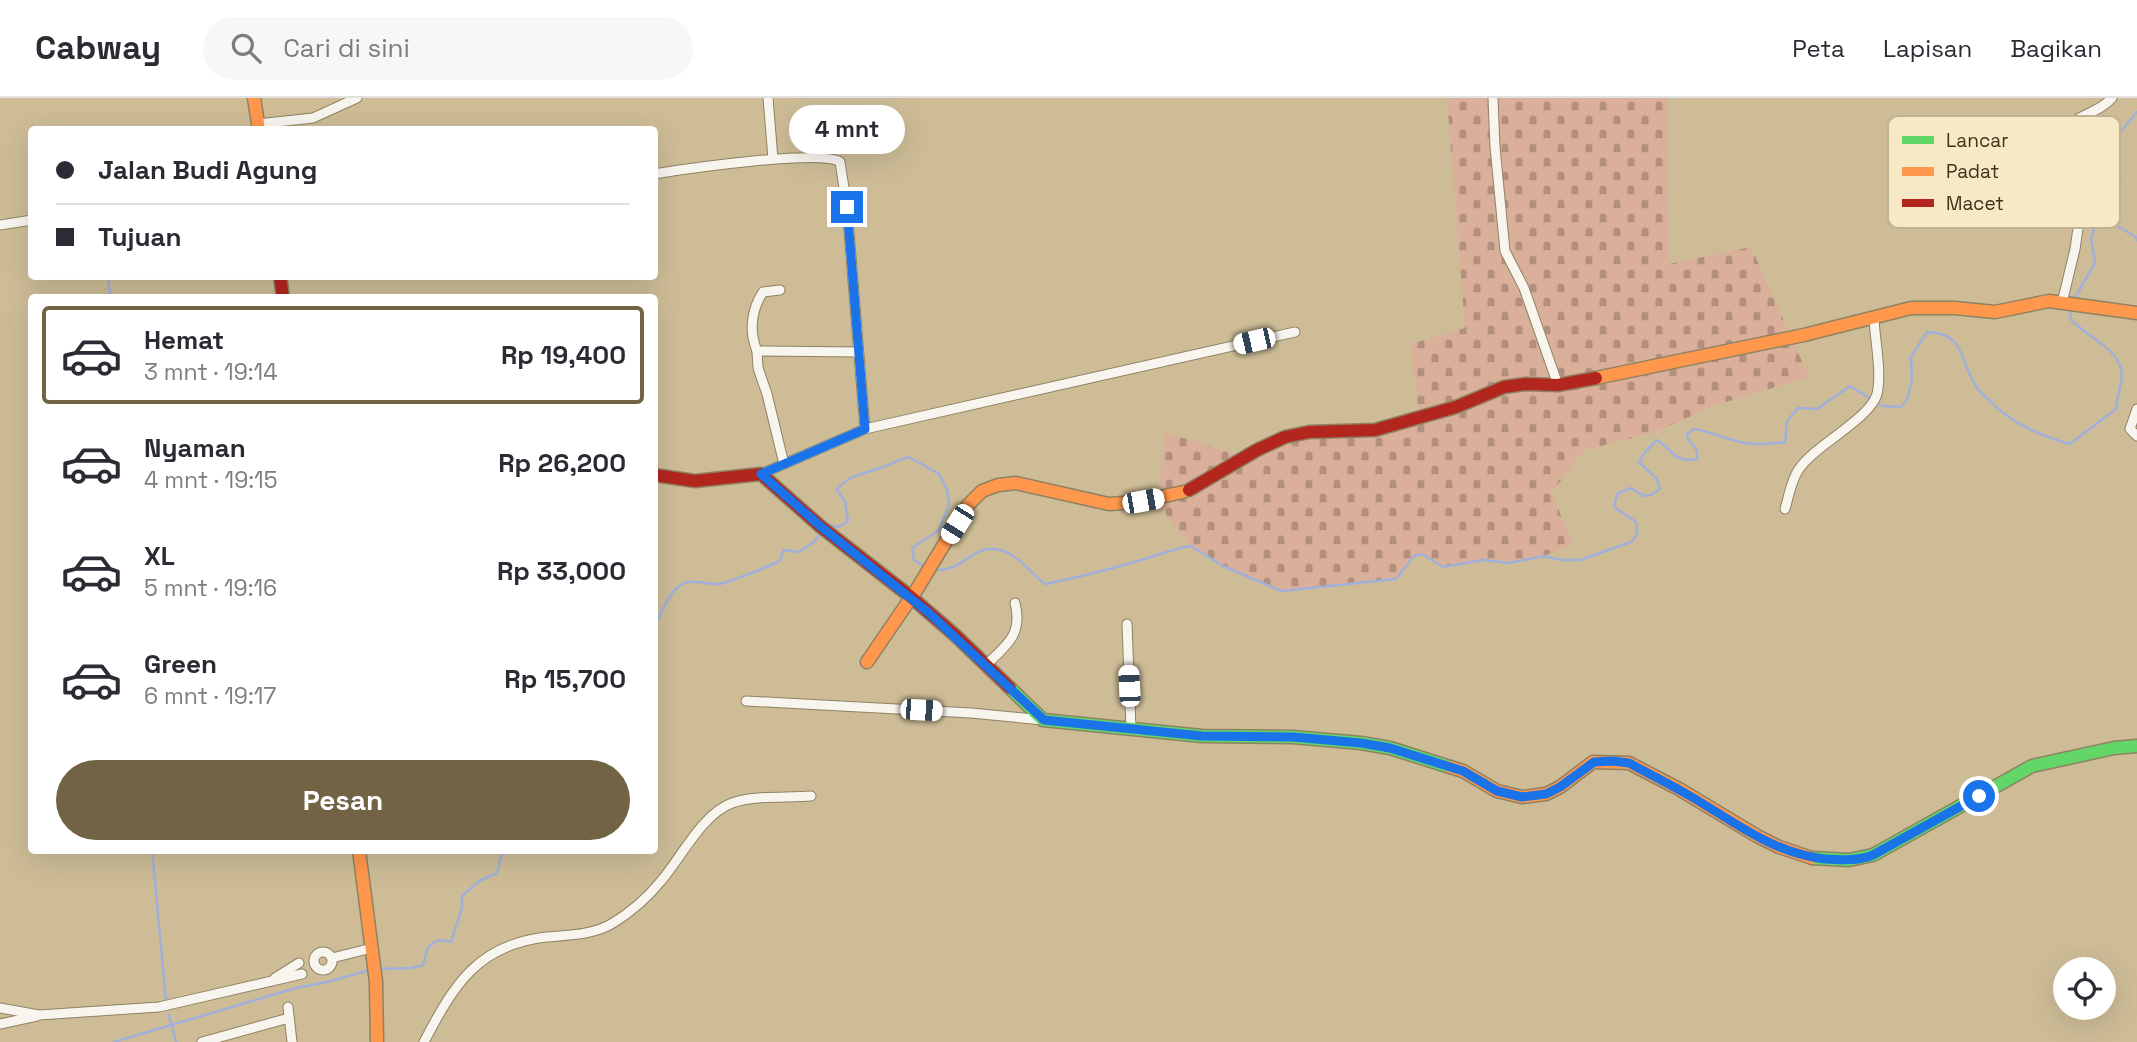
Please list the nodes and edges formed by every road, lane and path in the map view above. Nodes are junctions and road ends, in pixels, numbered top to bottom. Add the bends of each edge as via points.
1 (254, 98) edge
2 (357, 98) edge
3 (768, 98) edge
4 (1493, 98) edge
5 (2112, 98) edge
6 (2082, 116) edge
7 (258, 126) edge
8 (264, 126) edge
9 (773, 159) junction
10 (658, 173) edge
11 (28, 221) edge
12 (0, 225) edge
13 (2078, 228) edge
14 (780, 290) dead end
15 (2065, 304) junction
16 (2137, 313) edge
17 (1874, 319) junction
18 (1295, 332) dead end
19 (757, 351) junction
20 (858, 352) junction
21 (1558, 385) junction
22 (2137, 409) edge
23 (865, 429) junction
24 (2137, 436) edge
25 (784, 464) junction
26 (761, 474) junction
27 (658, 476) edge
28 (1785, 509) dead end
29 (911, 597) junction
30 (1015, 603) dead end
31 (1127, 624) dead end
32 (867, 662) dead end
33 (986, 665) junction
34 (746, 701) dead end
35 (1044, 720) junction
36 (1131, 729) junction
37 (2137, 746) edge
38 (811, 796) dead end
39 (360, 854) edge
40 (372, 952) junction
41 (332, 958) junction
42 (307, 960) junction
43 (319, 969) junction
44 (267, 983) junction
45 (288, 1007) dead end
46 (0, 1008) edge
47 (39, 1015) junction
48 (289, 1018) junction
49 (0, 1024) edge
50 (202, 1042) edge
51 (292, 1042) edge
52 (377, 1042) edge
53 (424, 1042) edge

1 - 7 main road
2 - 8 street via 313,118
3 - 9 street
4 - 21 street via 1504,251 1524,288
5 - 6 street
9 - 10 street
9 - 20 street via 830,158 840,162
11 - 12 street
13 - 15 street
14 - 19 street via 763,292 758,298 751,332
15 - 16 main road
15 - 17 main road via 2043,302 1994,312 1924,307
17 - 21 main road
17 - 28 street via 1877,395 1798,469
18 - 23 street
19 - 20 street
19 - 25 street
20 - 23 street
21 - 29 main road via 1504,387 1449,409 1362,433 1301,432 1280,438 1186,491 1143,501 1111,504 1025,485 992,485 975,496
22 - 24 street via 2130,429
23 - 25 street
25 - 26 street
26 - 27 main road via 695,481
26 - 29 main road
29 - 32 main road
29 - 33 main road
30 - 33 street via 1018,619 1013,637
31 - 36 street
33 - 35 main road
34 - 35 street
35 - 36 main road
36 - 37 main road via 1293,737 1390,748 1463,771 1497,791 1522,797 1553,790 1594,762 1629,763 1778,848 1810,857 1856,860 1873,855 2032,766
38 - 53 street via 747,800 723,807 654,889 614,923 578,935 517,943 489,954 448,998
39 - 40 main road
40 - 41 street
40 - 52 main road
41 - 42 street via 324,952
41 - 43 street via 329,968
42 - 43 street
42 - 44 street
43 - 44 street
44 - 47 street via 159,1007
45 - 48 street
46 - 47 street
47 - 49 street
48 - 50 street
48 - 51 street

